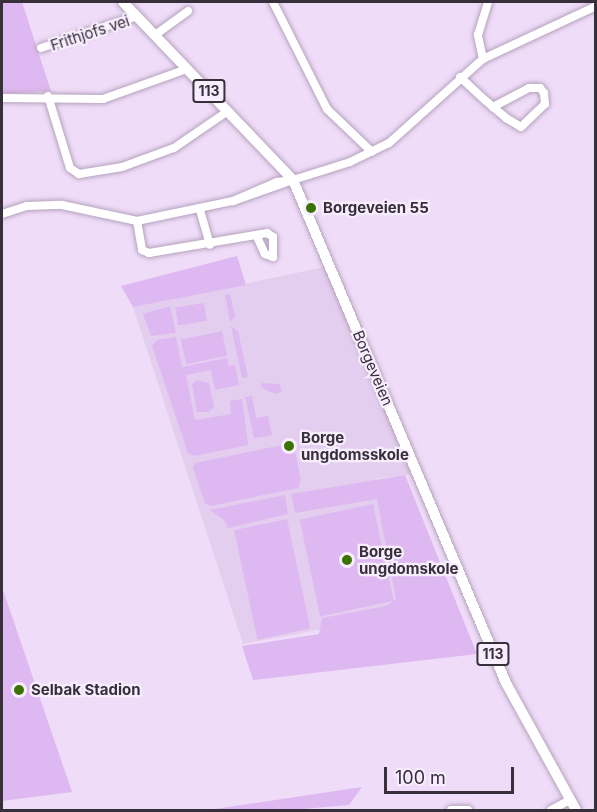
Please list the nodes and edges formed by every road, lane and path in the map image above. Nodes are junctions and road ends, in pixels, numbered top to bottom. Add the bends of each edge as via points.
1 (123, 2) edge
2 (273, 2) edge
3 (488, 2) edge
4 (596, 6) edge
5 (188, 11) dead end
6 (137, 16) junction
7 (155, 35) junction
8 (42, 48) dead end
9 (483, 58) junction
10 (187, 69) junction
11 (460, 77) junction
12 (48, 96) junction
13 (2, 98) edge
14 (493, 107) junction
15 (228, 111) junction
16 (372, 152) junction
17 (294, 180) junction
18 (200, 210) junction
19 (2, 214) edge
20 (137, 221) junction
21 (256, 235) dead end
22 (210, 245) junction
23 (570, 800) junction
24 (451, 810) edge
25 (468, 810) edge
26 (550, 810) edge
27 (576, 810) edge

1 - 6 main road, Borgeveien / 113
2 - 16 street via 327,109
3 - 9 street via 478,35
4 - 9 street
5 - 7 street
6 - 7 main road, Borgeveien / 113
6 - 8 street, Frithjofs vei
7 - 10 main road, Borgeveien / 113
9 - 11 street
10 - 12 street via 103,99
10 - 15 main road, Borgeveien / 113
11 - 14 street
11 - 16 street via 404,133
12 - 13 street
12 - 15 street via 70,168 79,174 122,167 174,148
14 - 14 street via 521,127 545,105 544,93 540,87 529,88
15 - 17 main road, Borgeveien / 113
16 - 17 street
17 - 18 street via 277,182
17 - 23 main road, Borgeveien / 113 via 496,661
18 - 20 street
18 - 22 street
19 - 20 street via 27,206 62,205
20 - 22 street via 145,252
21 - 22 street
23 - 26 street
23 - 27 main road, Borgeveien / 113
24 - 25 street

